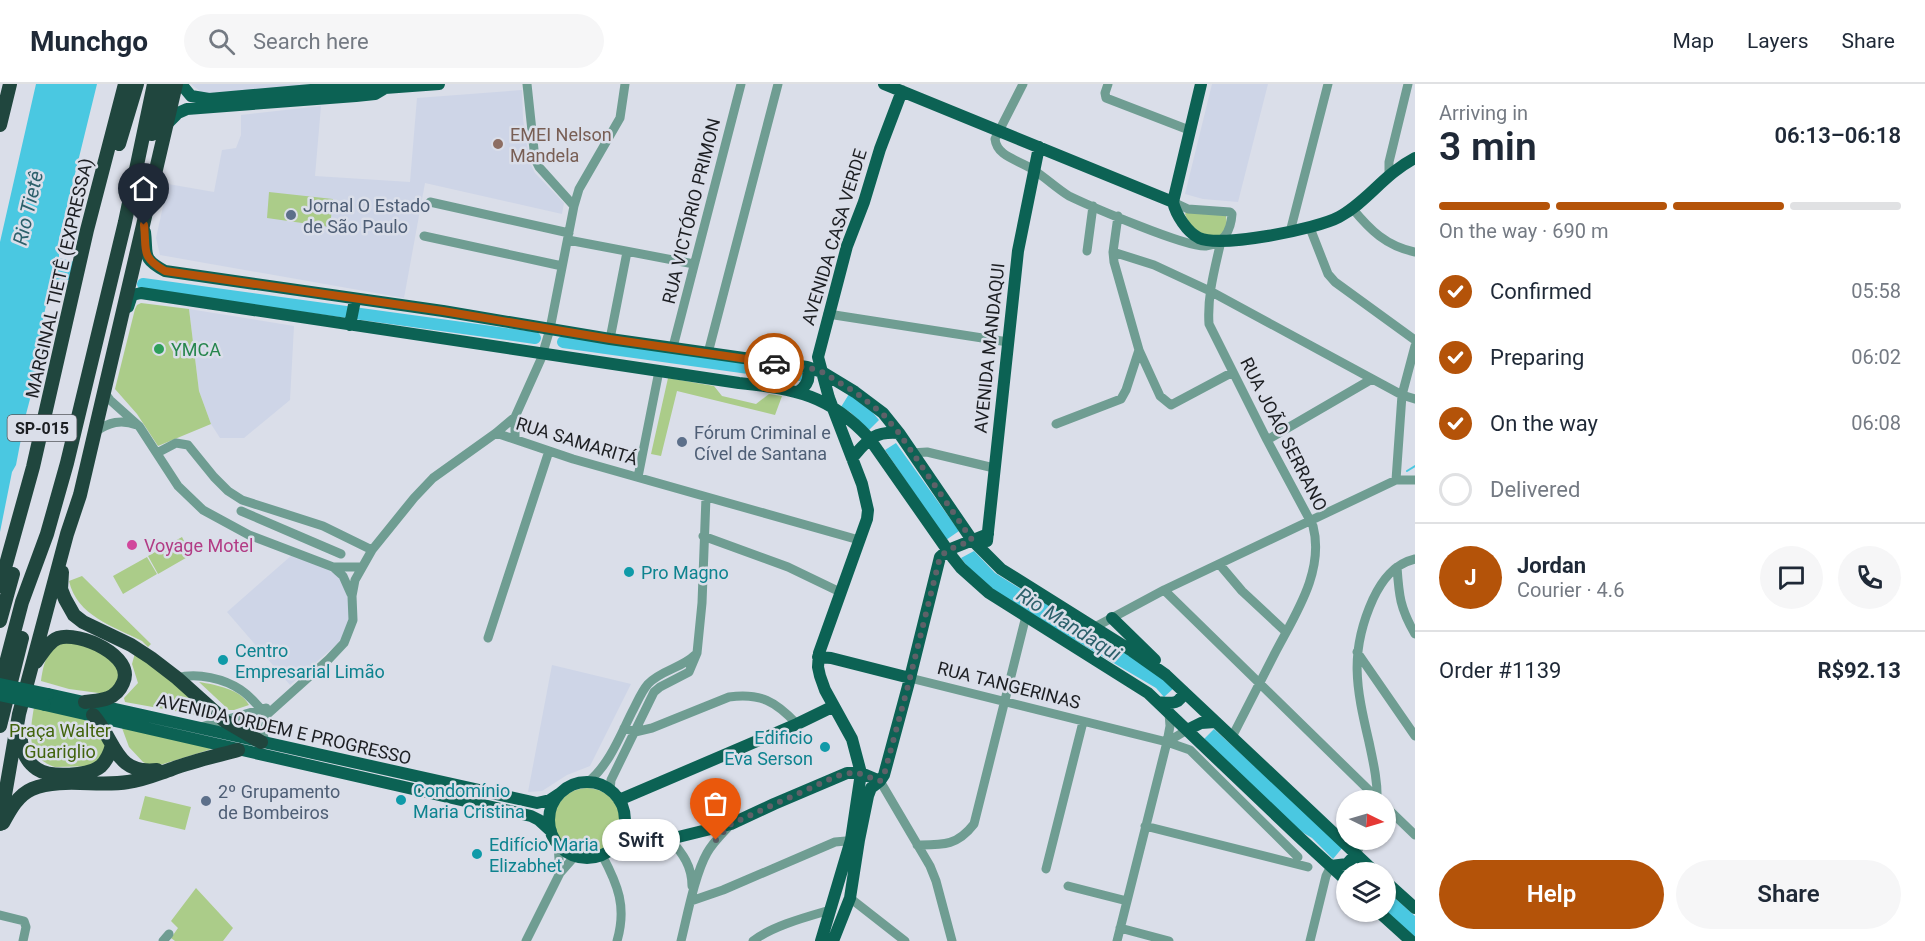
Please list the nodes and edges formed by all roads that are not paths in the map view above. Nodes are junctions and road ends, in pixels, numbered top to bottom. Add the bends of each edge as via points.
1 (10, 84) edge
2 (125, 84) edge
3 (137, 84) edge
4 (154, 84) edge
5 (165, 84) edge
6 (176, 84) edge
7 (181, 84) edge
8 (439, 84) edge
9 (527, 84) edge
10 (625, 84) edge
11 (741, 84) edge
12 (778, 84) edge
13 (884, 84) edge
14 (1023, 84) edge
15 (1108, 84) edge
16 (1201, 84) edge
17 (1328, 84) edge
18 (1408, 84) edge
19 (377, 88) edge
20 (902, 91) junction
21 (191, 96) junction
22 (258, 98) junction
23 (187, 109) junction
24 (0, 125) edge
25 (166, 125) junction
26 (998, 130) junction
27 (1189, 130) junction
28 (1038, 147) junction
29 (1415, 158) edge
30 (1033, 169) junction
31 (1389, 174) junction
32 (430, 202) dead end
33 (1173, 202) junction
34 (574, 206) junction
35 (1093, 206) junction
36 (1352, 208) junction
37 (1118, 216) junction
38 (125, 222) junction
39 (144, 225) junction
40 (1310, 228) junction
41 (87, 230) junction
42 (1290, 232) junction
43 (424, 236) dead end
44 (569, 236) junction
45 (1221, 241) junction
46 (1087, 251) dead end
47 (627, 252) junction
48 (1113, 252) junction
49 (1415, 252) edge
50 (694, 264) junction
51 (562, 266) junction
52 (1210, 291) junction
53 (356, 300) junction
54 (124, 312) junction
55 (828, 314) junction
56 (350, 325) junction
57 (550, 329) junction
58 (610, 339) junction
59 (1415, 340) edge
60 (1008, 342) junction
61 (1415, 346) edge
62 (673, 347) junction
63 (1139, 350) junction
64 (708, 353) junction
65 (543, 354) junction
66 (807, 368) junction
67 (659, 371) junction
68 (822, 372) junction
69 (1233, 372) junction
70 (1372, 379) junction
71 (104, 392) junction
72 (798, 392) junction
73 (1402, 395) junction
74 (1415, 399) edge
75 (832, 406) junction
76 (515, 417) junction
77 (1056, 424) dead end
78 (139, 426) junction
79 (95, 432) junction
80 (496, 433) junction
81 (899, 433) junction
82 (514, 438) junction
83 (869, 438) junction
84 (1267, 440) junction
85 (549, 451) junction
86 (157, 453) junction
87 (911, 453) junction
88 (852, 458) junction
89 (33, 467) junction
90 (994, 468) junction
91 (638, 477) junction
92 (1396, 480) junction
93 (1415, 480) edge
94 (706, 497) junction
95 (274, 511) junction
96 (241, 512) dead end
97 (1310, 521) junction
98 (266, 524) junction
99 (47, 534) junction
100 (67, 534) junction
101 (988, 534) junction
102 (704, 536) junction
103 (258, 538) junction
104 (859, 540) junction
105 (972, 540) junction
106 (372, 550) junction
107 (948, 550) junction
108 (341, 554) dead end
109 (985, 554) junction
110 (1415, 559) edge
111 (1220, 565) junction
112 (333, 567) junction
113 (361, 567) junction
114 (1397, 567) junction
115 (0, 586) edge
116 (1164, 590) junction
117 (840, 592) junction
118 (352, 596) junction
119 (1026, 616) junction
120 (1112, 618) junction
121 (0, 621) edge
122 (1095, 627) junction
123 (1286, 632) junction
124 (1415, 634) edge
125 (488, 638) dead end
126 (1358, 652) junction
127 (697, 654) junction
128 (818, 657) junction
129 (30, 671) junction
130 (1166, 675) junction
131 (177, 678) junction
132 (910, 678) junction
133 (1258, 684) junction
134 (0, 685) edge
135 (1183, 692) junction
136 (0, 695) edge
137 (250, 698) junction
138 (46, 700) junction
139 (85, 702) junction
140 (1004, 702) junction
141 (1158, 702) junction
142 (834, 706) junction
143 (252, 713) junction
144 (1169, 713) junction
145 (19, 714) junction
146 (261, 714) junction
147 (93, 715) junction
148 (225, 721) junction
149 (1083, 722) junction
150 (1215, 722) junction
151 (797, 724) junction
152 (0, 726) edge
153 (197, 728) junction
154 (624, 728) junction
155 (634, 732) junction
156 (1189, 732) junction
157 (1415, 736) edge
158 (1232, 737) junction
159 (241, 740) junction
160 (1167, 742) junction
161 (263, 743) junction
162 (112, 746) junction
163 (1190, 750) junction
164 (171, 769) junction
165 (861, 773) junction
166 (880, 781) junction
167 (588, 782) junction
168 (1368, 790) edge
169 (1377, 790) edge
170 (559, 794) junction
171 (615, 795) junction
172 (1396, 817) edge
173 (0, 824) edge
174 (731, 824) junction
175 (1145, 826) junction
176 (0, 830) edge
177 (551, 831) junction
178 (623, 833) junction
179 (1415, 835) edge
180 (669, 839) junction
181 (855, 840) junction
182 (558, 845) junction
183 (917, 845) junction
184 (1311, 848) junction
185 (1358, 850) edge
186 (1356, 854) junction
187 (602, 855) junction
188 (706, 855) junction
189 (575, 856) junction
190 (1298, 857) junction
191 (687, 860) junction
192 (1283, 860) junction
193 (1364, 862) edge
194 (1331, 866) junction
195 (1308, 867) dead end
196 (1046, 869) dead end
197 (1336, 871) edge
198 (560, 873) junction
199 (1068, 886) dead end
200 (1396, 891) edge
201 (850, 898) junction
202 (692, 899) junction
203 (1127, 902) junction
204 (1415, 908) edge
205 (830, 910) junction
206 (0, 915) edge
207 (1390, 922) edge
208 (1120, 928) junction
209 (23, 941) edge
210 (526, 941) edge
211 (617, 941) edge
212 (681, 941) edge
213 (753, 941) edge
214 (821, 941) edge
215 (832, 941) edge
216 (905, 941) edge
217 (952, 941) edge
218 (1117, 941) edge
219 (1170, 941) edge
220 (1310, 941) edge
221 (1411, 941) edge

1 - 24 highway
2 - 41 highway, MARGINAL TIETÊ (EXPRESSA) / SP-015
3 - 41 highway via 96,219
4 - 38 highway
5 - 38 highway
6 - 25 highway
7 - 21 main road
8 - 19 main road
9 - 34 street via 535,159
10 - 34 street via 620,118 579,189
11 - 50 street, RUA VICTÓRIO PRIMON
12 - 64 street
13 - 20 main road
14 - 26 street
15 - 27 street via 1106,98
16 - 27 main road
17 - 42 street
18 - 31 street
19 - 22 main road
19 - 22 main road via 282,103
20 - 26 main road
20 - 55 main road, AVENIDA CASA VERDE via 879,149
21 - 22 main road
21 - 23 main road via 185,103
22 - 23 main road
23 - 25 main road
25 - 39 highway
26 - 28 main road
26 - 30 street via 998,148
27 - 33 main road
28 - 30 main road, AVENIDA MANDAQUI
28 - 33 main road
29 - 31 main road
30 - 35 street via 1058,188
30 - 60 main road, AVENIDA MANDAQUI via 1018,251
31 - 36 main road
32 - 44 street
33 - 45 main road via 1191,234
33 - 45 street, RUA JOÃO SERRANO via 1188,209 1232,213 1228,232
34 - 44 street
35 - 37 street
35 - 46 street
36 - 40 main road
36 - 49 street via 1375,234
37 - 45 street via 1191,244 1206,246
37 - 48 street
38 - 99 highway
39 - 53 main road via 146,255 165,271
39 - 54 highway
40 - 42 main road
40 - 59 street via 1335,282
41 - 89 highway, MARGINAL TIETÊ (EXPRESSA) / SP-015
42 - 45 main road
43 - 51 street
44 - 47 street
44 - 51 street
45 - 52 street, RUA JOÃO SERRANO
47 - 50 street
47 - 58 street
48 - 52 street via 1154,265
48 - 63 street
50 - 62 street, RUA VICTÓRIO PRIMON
51 - 57 street
52 - 69 street, RUA JOÃO SERRANO via 1209,324
52 - 70 street
53 - 56 main road
53 - 57 main road
54 - 56 main road via 132,295 141,293
54 - 71 highway
55 - 60 street
55 - 68 main road, AVENIDA CASA VERDE via 818,357
56 - 65 main road
57 - 58 main road
57 - 65 street
58 - 62 main road
60 - 90 main road, AVENIDA MANDAQUI
61 - 73 street
62 - 64 main road
63 - 69 street via 1160,396 1171,405
63 - 77 street via 1121,399
64 - 66 main road
65 - 67 main road
65 - 76 street
66 - 68 main road
66 - 72 main road via 808,382
67 - 72 main road
67 - 91 street
68 - 75 main road, AVENIDA CASA VERDE
68 - 81 main road via 883,414
69 - 84 street, RUA JOÃO SERRANO
70 - 73 street
70 - 84 street
71 - 78 street
71 - 79 highway
72 - 75 main road
73 - 74 street
73 - 92 street
75 - 83 main road
75 - 88 main road, AVENIDA CASA VERDE
76 - 80 street
76 - 82 street
78 - 79 street via 112,422
78 - 86 street
79 - 100 highway
80 - 82 street, RUA SAMARITÁ
80 - 106 street, RUA SAMARITÁ via 434,478
81 - 83 main road
81 - 87 main road
82 - 85 street, RUA SAMARITÁ
83 - 88 main road
83 - 107 main road
84 - 97 street, RUA JOÃO SERRANO
85 - 91 street, RUA SAMARITÁ
85 - 125 street
86 - 95 street via 176,443 188,445 228,491
86 - 103 street via 178,486 203,510
87 - 90 street via 927,452
87 - 105 main road
88 - 104 main road, AVENIDA CASA VERDE via 868,510
89 - 115 highway, MARGINAL TIETÊ (EXPRESSA) / SP-015
89 - 121 highway, SP-015 via 34,493
90 - 101 main road, AVENIDA MANDAQUI
91 - 94 street, RUA SAMARITÁ
92 - 93 street
92 - 97 street
94 - 102 street
94 - 104 street, RUA SAMARITÁ
95 - 98 street
95 - 106 street via 323,526
96 - 98 street
97 - 111 street
97 - 123 street, RUA JOÃO SERRANO via 1315,539 1312,576
98 - 103 street
98 - 108 street
99 - 134 highway via 22,602
99 - 152 highway
100 - 129 highway
100 - 131 highway via 61,589 74,615 92,628 131,645
101 - 105 main road
101 - 109 main road, AVENIDA MANDAQUI
102 - 117 street via 788,567
102 - 127 street
103 - 112 street
104 - 117 main road, AVENIDA CASA VERDE
105 - 107 main road
105 - 109 main road
106 - 113 street, RUA SAMARITÁ
107 - 119 main road via 961,568 989,593
107 - 132 main road, AVENIDA CASA VERDE via 940,557
109 - 122 main road via 1001,569
110 - 114 street
111 - 116 street
111 - 123 street
112 - 113 street
112 - 118 street via 347,582
113 - 118 street, RUA SAMARITÁ
114 - 124 street via 1401,608
114 - 126 street via 1380,584 1364,621
116 - 120 street
116 - 133 street
117 - 128 main road, AVENIDA CASA VERDE
118 - 146 street, RUA SAMARITÁ via 353,620 344,643
119 - 140 street
119 - 141 main road
120 - 122 street
120 - 130 main road
122 - 130 main road
123 - 133 street, RUA JOÃO SERRANO
126 - 157 street
126 - 169 street via 1356,680
127 - 154 street via 648,684
127 - 155 street via 689,672 654,692
128 - 132 main road, RUA TANGERINAS
128 - 142 main road, AVENIDA CASA VERDE via 820,676
129 - 139 highway via 58,638 80,638 116,656 125,671 121,688 105,700
129 - 145 highway
130 - 135 main road
131 - 137 street via 198,676 219,681
131 - 148 highway
132 - 140 street, RUA TANGERINAS
132 - 166 main road, AVENIDA CASA VERDE
133 - 158 street, RUA JOÃO SERRANO
133 - 168 street
134 - 138 main road, AVENIDA ORDEM E PROGRESSO, bridge
135 - 141 main road via 1176,702
135 - 150 main road
136 - 138 main road, AVENIDA ORDEM E PROGRESSO, bridge
137 - 143 street
137 - 146 street
138 - 139 main road, AVENIDA ORDEM E PROGRESSO
138 - 147 main road, AVENIDA ORDEM E PROGRESSO
139 - 153 main road, AVENIDA ORDEM E PROGRESSO
140 - 149 street, RUA TANGERINAS
140 - 183 street via 974,824 952,843
141 - 144 main road
142 - 151 main road
142 - 165 main road, AVENIDA CASA VERDE via 852,739
143 - 146 street, RUA SAMARITÁ
143 - 148 street, RUA SAMARITÁ
144 - 156 main road
144 - 160 street
145 - 162 highway via 23,753 39,770 61,775 94,770 107,760
145 - 173 highway
146 - 159 street, RUA SAMARITÁ
146 - 161 street
147 - 159 main road, AVENIDA ORDEM E PROGRESSO via 176,734
147 - 162 highway
148 - 153 street, RUA SAMARITÁ
148 - 159 highway
149 - 160 street, RUA TANGERINAS
149 - 196 street
150 - 156 main road via 1201,723
150 - 158 main road
151 - 155 street via 772,702 742,696 729,697
151 - 171 main road
153 - 159 main road, AVENIDA ORDEM E PROGRESSO
154 - 155 street
154 - 167 street via 608,759
155 - 171 street via 611,780
156 - 160 street
156 - 163 street
156 - 184 main road
158 - 186 main road
159 - 161 highway
159 - 164 highway
159 - 177 main road, AVENIDA ORDEM E PROGRESSO via 531,816
160 - 163 street, RUA TANGERINAS
160 - 175 street
161 - 170 main road, AVENIDA ORDEM E PROGRESSO via 537,803
162 - 164 highway via 120,758 139,770
163 - 190 street, RUA TANGERINAS
164 - 176 highway via 128,782 53,784 31,789 14,804
165 - 166 main road
165 - 174 main road via 837,776
165 - 181 main road, AVENIDA CASA VERDE
166 - 181 main road, AVENIDA CASA VERDE via 871,788
166 - 183 street
167 - 170 main road via 572,785
167 - 171 main road via 604,786
170 - 177 main road via 550,812
171 - 178 main road via 624,812
172 - 179 street
174 - 180 main road
174 - 188 street
175 - 192 street
175 - 203 street
177 - 182 main road
178 - 180 main road
178 - 187 main road via 611,850
180 - 191 street
181 - 201 main road, AVENIDA CASA VERDE
181 - 202 street via 835,842 723,890
181 - 205 main road, AVENIDA CASA VERDE
182 - 189 main road
182 - 198 street
183 - 217 street via 936,881
184 - 190 street
184 - 194 main road
185 - 186 street
186 - 193 main road
186 - 194 main road via 1347,864
187 - 189 main road
187 - 211 street via 622,906
188 - 191 street
188 - 202 street
189 - 198 street
190 - 192 street
191 - 202 street via 692,874
192 - 195 street
194 - 197 main road
194 - 220 street
198 - 210 street
199 - 203 street
200 - 204 main road
201 - 215 main road, AVENIDA CASA VERDE
201 - 216 street
202 - 212 street
203 - 208 street
205 - 213 street
205 - 214 main road, AVENIDA CASA VERDE
206 - 209 street via 24,921
207 - 221 main road
208 - 218 street
208 - 219 street

